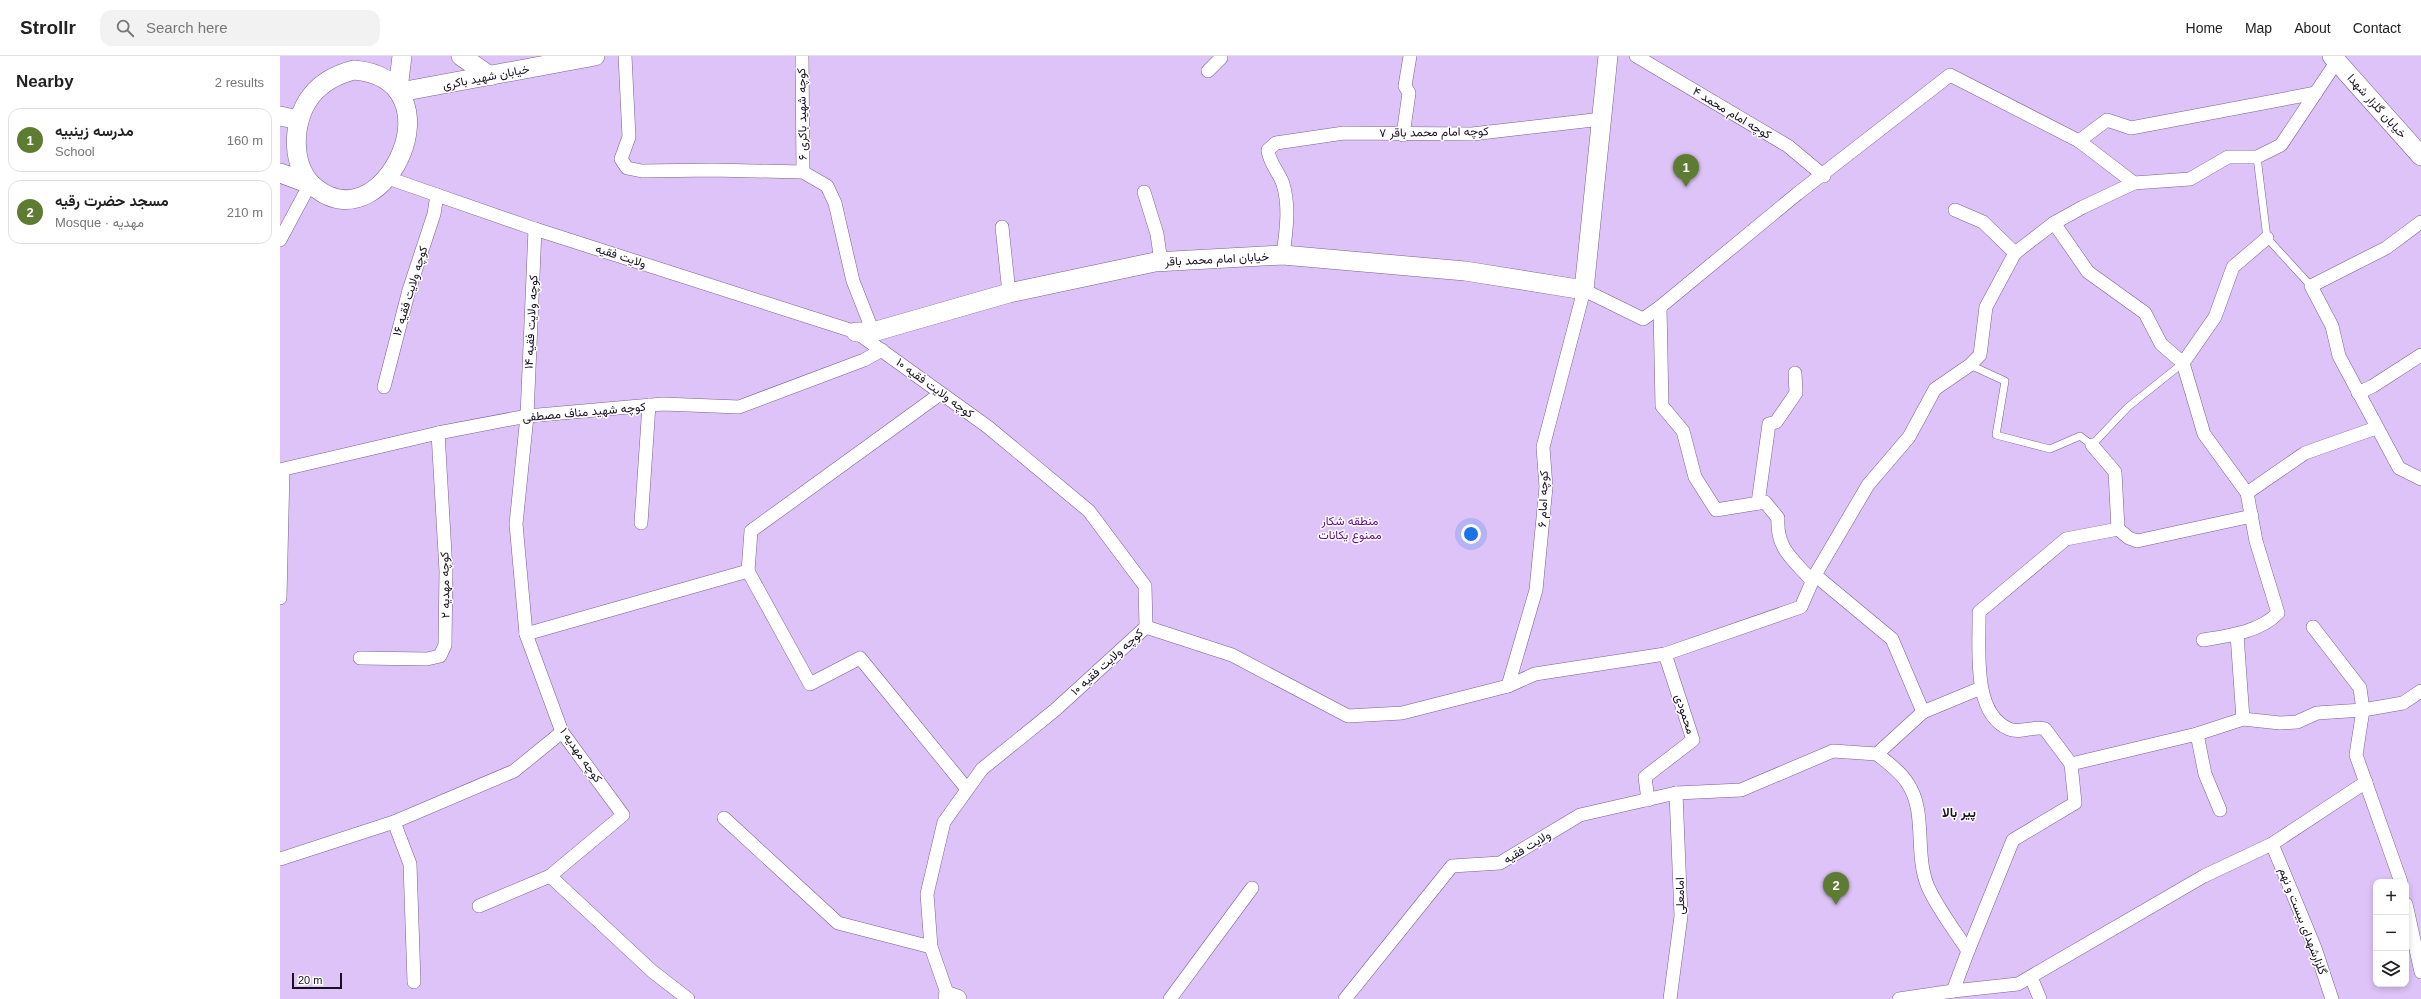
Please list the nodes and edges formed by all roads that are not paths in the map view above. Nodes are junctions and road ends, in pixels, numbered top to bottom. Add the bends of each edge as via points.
1 (356, 56) edge
2 (402, 56) edge
3 (461, 56) edge
4 (595, 56) edge
5 (626, 56) edge
6 (802, 56) edge
7 (1221, 56) edge
8 (1410, 56) edge
9 (1608, 56) edge
10 (1636, 56) edge
11 (2337, 58) edge
12 (1208, 71) dead end
13 (339, 74) junction
14 (490, 76) junction
15 (399, 91) junction
16 (2316, 93) junction
17 (280, 116) edge
18 (1602, 119) junction
19 (299, 120) junction
20 (1403, 135) junction
21 (2079, 141) junction
22 (2421, 156) edge
23 (2257, 157) junction
24 (280, 172) edge
25 (803, 172) junction
26 (1824, 176) junction
27 (388, 178) junction
28 (310, 184) junction
29 (2134, 184) junction
30 (1144, 192) dead end
31 (437, 195) junction
32 (1955, 210) dead end
33 (2421, 222) edge
34 (2054, 223) junction
35 (1002, 227) dead end
36 (535, 229) junction
37 (2267, 238) junction
38 (280, 240) edge
39 (2015, 253) junction
40 (1283, 255) junction
41 (1161, 262) junction
42 (2311, 286) junction
43 (1584, 290) junction
44 (1009, 293) junction
45 (1660, 307) junction
46 (864, 332) junction
47 (882, 350) junction
48 (2421, 355) edge
49 (2184, 363) junction
50 (1970, 365) junction
51 (1795, 373) dead end
52 (384, 387) dead end
53 (2358, 393) junction
54 (940, 394) junction
55 (649, 406) junction
56 (527, 416) junction
57 (2376, 428) junction
58 (438, 433) junction
59 (2092, 445) junction
60 (281, 470) edge
61 (2421, 479) edge
62 (2247, 493) junction
63 (1758, 503) junction
64 (2252, 516) junction
65 (641, 523) dead end
66 (2118, 529) junction
67 (748, 570) junction
68 (1814, 578) junction
69 (280, 598) edge
70 (1146, 627) junction
71 (2313, 627) dead end
72 (526, 634) junction
73 (2237, 635) junction
74 (2203, 640) dead end
75 (1665, 654) junction
76 (360, 658) dead end
77 (1508, 686) junction
78 (1981, 688) junction
79 (2421, 691) edge
80 (2363, 710) junction
81 (1923, 712) junction
82 (2243, 719) junction
83 (562, 732) junction
84 (2197, 734) junction
85 (1877, 754) junction
86 (2071, 764) junction
87 (2366, 782) junction
88 (967, 789) junction
89 (1676, 793) junction
90 (1648, 800) junction
91 (2220, 810) dead end
92 (724, 818) dead end
93 (394, 822) junction
94 (2272, 844) junction
95 (280, 859) edge
96 (550, 876) junction
97 (2400, 879) edge
98 (1252, 888) dead end
99 (479, 906) dead end
100 (2408, 915) edge
101 (931, 947) junction
102 (1968, 952) junction
103 (2421, 972) edge
104 (2031, 977) junction
105 (414, 982) dead end
106 (1953, 991) junction
107 (950, 998) edge
108 (688, 999) edge
109 (1170, 999) edge
110 (1345, 999) edge
111 (1670, 999) edge
112 (1899, 999) edge
113 (2040, 999) edge
114 (2332, 999) edge

1 - 13 street
2 - 15 street
3 - 14 street
4 - 14 street, خیابان شهید باکری
5 - 25 street via 629,137 621,159 627,168 642,171
6 - 25 street, کوچه شهید باکری ۶
7 - 12 street via 1222,58
8 - 20 street via 1406,86 1409,93
9 - 18 street
10 - 26 street, کوچه امام محمد ۴ via 1788,146
11 - 16 street
11 - 22 street, خیابان گلزار شهدا
13 - 15 street via 354,70 371,71 386,78
13 - 19 street via 311,96
14 - 15 street, خیابان شهید باکری
15 - 27 street via 404,100 408,128 403,154
16 - 21 street via 2131,128 2107,120
16 - 23 street via 2281,145
17 - 19 street
18 - 20 street, کوچه امام محمد باقر ۷ via 1472,134
18 - 43 street
19 - 28 street via 296,142 300,164
20 - 40 street, کوچه امام محمد باقر ۷ via 1344,133 1276,143 1268,150 1283,184 1288,219
21 - 26 street via 1950,75
21 - 29 street
23 - 29 street via 2228,157 2190,179
23 - 37 lane
24 - 28 street
25 - 46 street via 827,186 835,203
26 - 45 street via 1797,194
27 - 28 street via 361,197 343,200 325,195
27 - 31 street, ولایت فقیه
28 - 38 street
29 - 34 street
30 - 41 street via 1157,234
31 - 36 street, ولایت فقیه
31 - 52 street, کوچه ولایت فقیه ۱۶ via 434,214 409,290
32 - 39 street via 1983,222
33 - 42 street via 2386,248
34 - 39 street
34 - 49 street via 2088,272 2144,313 2161,344
35 - 44 street
36 - 46 street, ولایت فقیه
36 - 56 street, کوچه ولایت فقیه ۱۴
37 - 42 lane
37 - 49 street via 2233,267 2215,317
39 - 50 street via 1986,307 1980,355
40 - 41 street, خیابان امام محمد باقر
40 - 43 street, خیابان امام محمد باقر via 1465,270
41 - 44 street, خیابان امام محمد باقر
42 - 53 street via 2332,326 2339,356
43 - 45 street via 1643,319
43 - 77 street, کوچه امام ۶ via 1543,447 1546,487 1536,590
44 - 46 street, خیابان امام محمد باقر
45 - 63 street via 1662,406 1683,431 1695,477 1716,510
46 - 47 street, کوچه ولایت فقیه ۱۰
47 - 54 street, کوچه ولایت فقیه ۱۰
47 - 55 street, کوچه شهید مناف مصطفی via 864,360 739,407
48 - 53 street
49 - 59 lane via 2128,408
49 - 62 street via 2204,434
50 - 59 lane via 2005,381 1996,435 2050,449 2080,436
50 - 68 street via 1935,389 1909,437 1868,485
51 - 63 street via 1796,393 1776,422 1769,424
53 - 57 street
54 - 67 street via 752,531
54 - 70 street, کوچه ولایت فقیه ۱۰ via 988,427 1089,511 1145,586
55 - 56 street, کوچه شهید مناف مصطفی
55 - 65 street
56 - 58 street, کوچه شهید مناف مصطفی
56 - 72 street, کوچه مهدیه ۱ via 516,524
57 - 61 street via 2399,468
57 - 62 street via 2305,453
58 - 60 street, کوچه شهید مناف مصطفی
58 - 76 street, کوچه مهدیه ۲ via 446,571 445,645 440,656 427,659
59 - 66 street via 2115,472
60 - 69 street
62 - 64 street
63 - 68 street via 1765,502 1778,518 1777,533 1783,548
64 - 66 street via 2137,540
64 - 73 street via 2256,541 2278,613 2272,619
66 - 78 street via 2066,539 1979,612
67 - 72 street
67 - 88 street via 810,684 860,658
68 - 75 street via 1801,606
68 - 81 street via 1892,640
70 - 77 street via 1232,655 1348,716 1402,713
70 - 88 street, کوچه ولایت فقیه ۱۰ via 1055,710 982,769
71 - 80 street via 2360,688
72 - 83 street, کوچه مهدیه ۱
73 - 74 street
73 - 82 street
75 - 77 street via 1535,674
75 - 90 street, محمودی via 1693,740 1645,777
78 - 81 street
78 - 86 street via 1998,723 2011,730 2032,730 2040,727 2045,729
79 - 80 street via 2403,703
80 - 82 street via 2316,713 2296,722 2285,723
80 - 87 street via 2356,755
81 - 85 street
82 - 84 street
83 - 93 street via 514,771
83 - 96 street, کوچه مهدیه ۱ via 623,815
84 - 86 street
84 - 91 street via 2205,774
85 - 89 street, ولایت فقیه via 1833,751 1741,790
85 - 102 street via 1908,783 1914,794 1919,817 1920,861 1928,887
86 - 102 street via 2075,803 2013,840
87 - 94 street
87 - 97 street
88 - 101 street, کوچه ولایت فقیه ۱۰ via 944,822 927,894
89 - 90 street, ولایت فقیه
89 - 111 street, امامعلی via 1681,916
90 - 110 street, ولایت فقیه via 1580,815 1500,863 1452,866
92 - 101 street via 838,924
93 - 95 street
93 - 105 street via 410,864
94 - 104 street via 2204,876
94 - 114 street, گلزارشهدای بیست و نهم via 2315,948
96 - 99 street
96 - 108 street via 652,971
98 - 109 street
100 - 103 street
101 - 107 street, کوچه ولایت فقیه ۱۰
102 - 106 street
104 - 106 street via 2018,984
104 - 113 street
106 - 112 street

